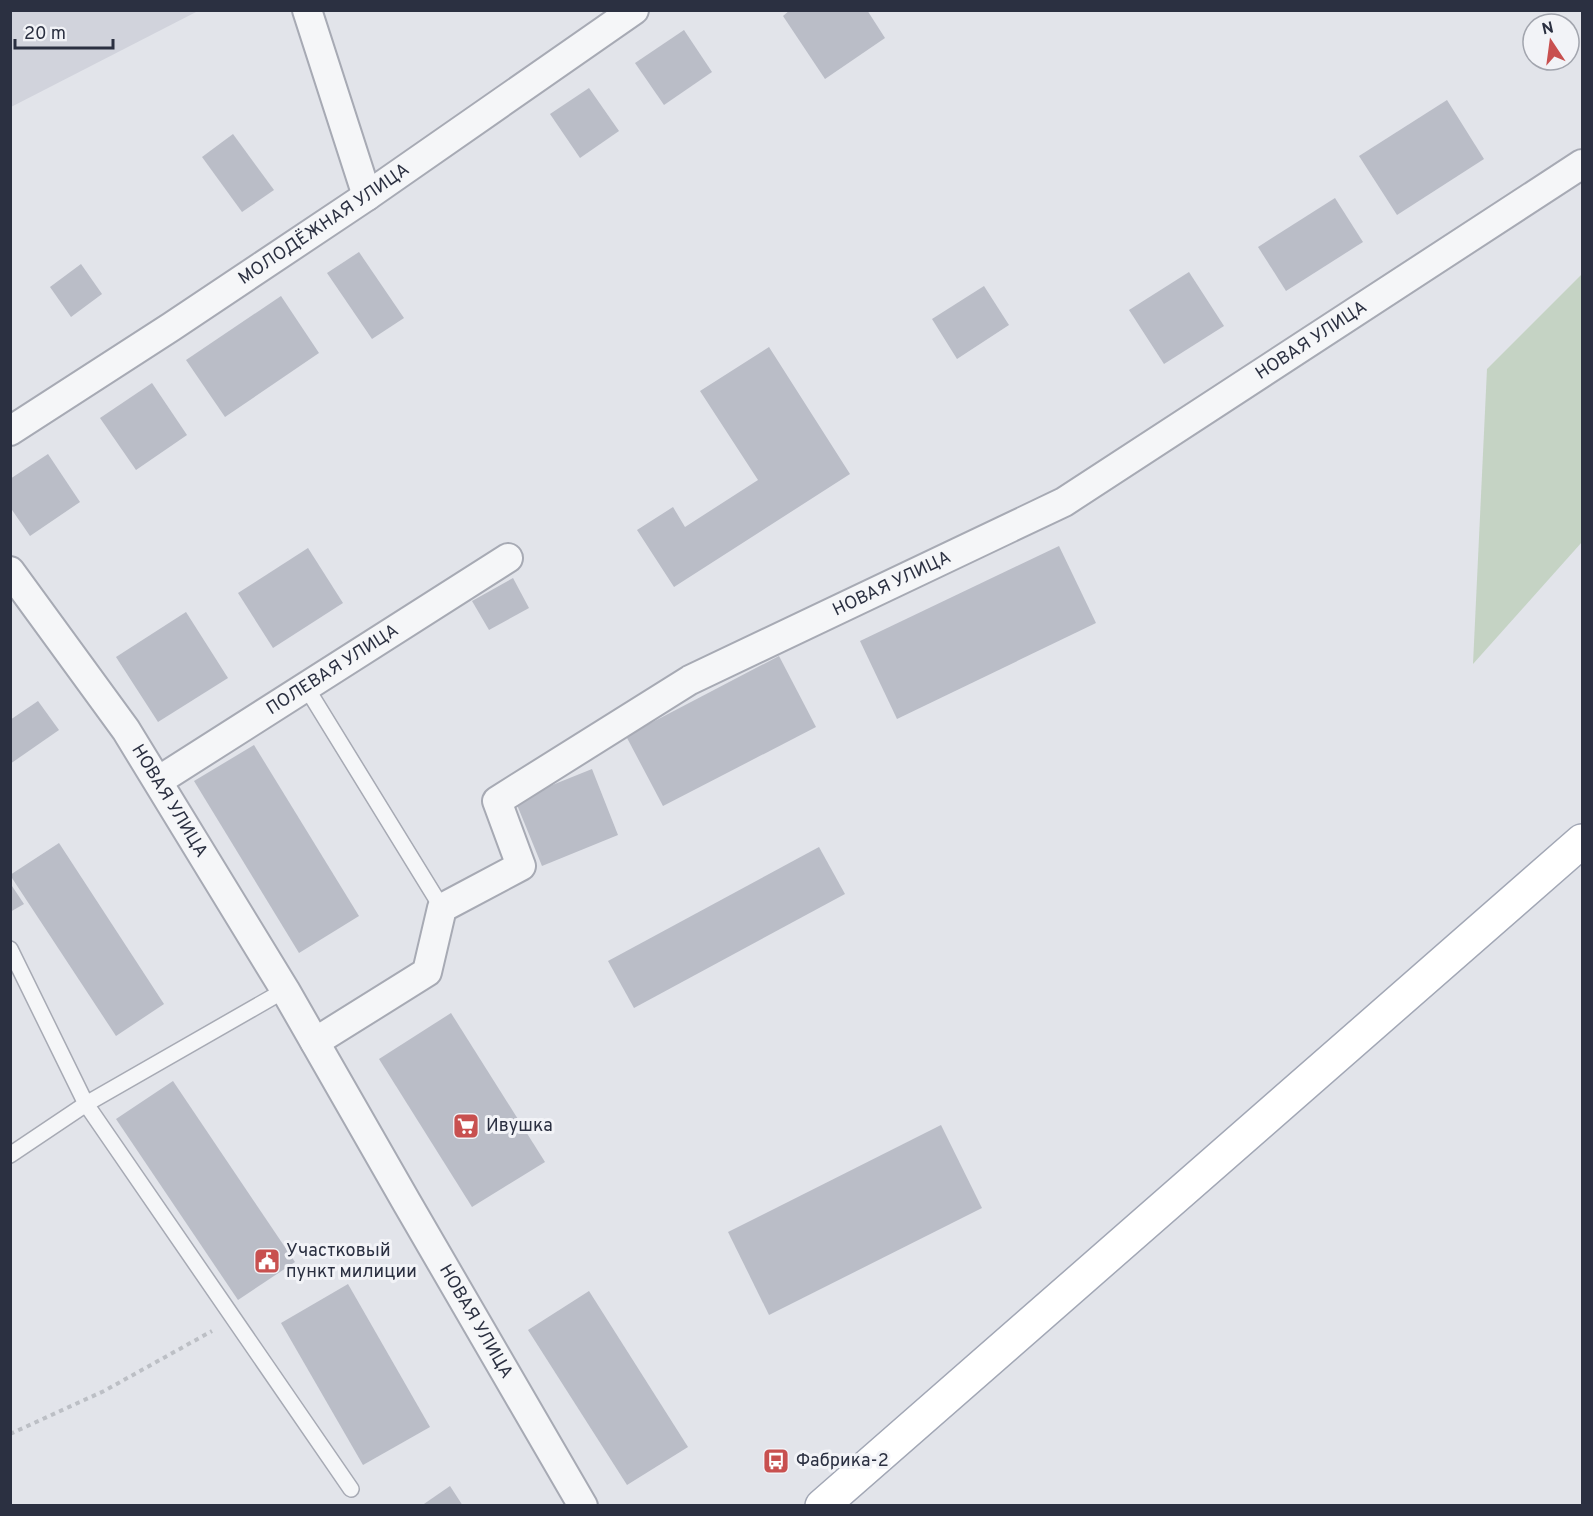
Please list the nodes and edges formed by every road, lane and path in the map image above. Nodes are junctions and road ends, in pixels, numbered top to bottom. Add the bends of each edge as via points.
1 (307, 10) edge
2 (634, 10) edge
3 (1582, 164) edge
4 (367, 196) junction
5 (10, 431) edge
6 (508, 558) dead end
7 (10, 571) edge
8 (306, 687) junction
9 (158, 781) junction
10 (1582, 841) edge
11 (442, 908) junction
12 (10, 949) edge
13 (285, 990) junction
14 (315, 1042) junction
15 (86, 1104) junction
16 (10, 1155) edge
17 (234, 1319) junction
18 (10, 1434) edge
19 (351, 1489) dead end
20 (583, 1506) edge
21 (822, 1506) edge

1 - 4 street
2 - 4 street, МОЛОДЁЖНАЯ УЛИЦА
3 - 11 street, НОВАЯ УЛИЦА via 1064,502 690,680 497,801 521,866
4 - 5 street, МОЛОДЁЖНАЯ УЛИЦА
6 - 8 street, ПОЛЕВАЯ УЛИЦА
7 - 9 street, НОВАЯ УЛИЦА via 126,730
8 - 9 street, ПОЛЕВАЯ УЛИЦА
8 - 11 lane
9 - 13 street, НОВАЯ УЛИЦА
10 - 21 main road
11 - 14 street via 427,972
12 - 15 lane
13 - 14 street, НОВАЯ УЛИЦА
13 - 15 lane
14 - 20 street, НОВАЯ УЛИЦА
15 - 16 lane
15 - 17 lane
17 - 18 path via 104,1391
17 - 19 lane

